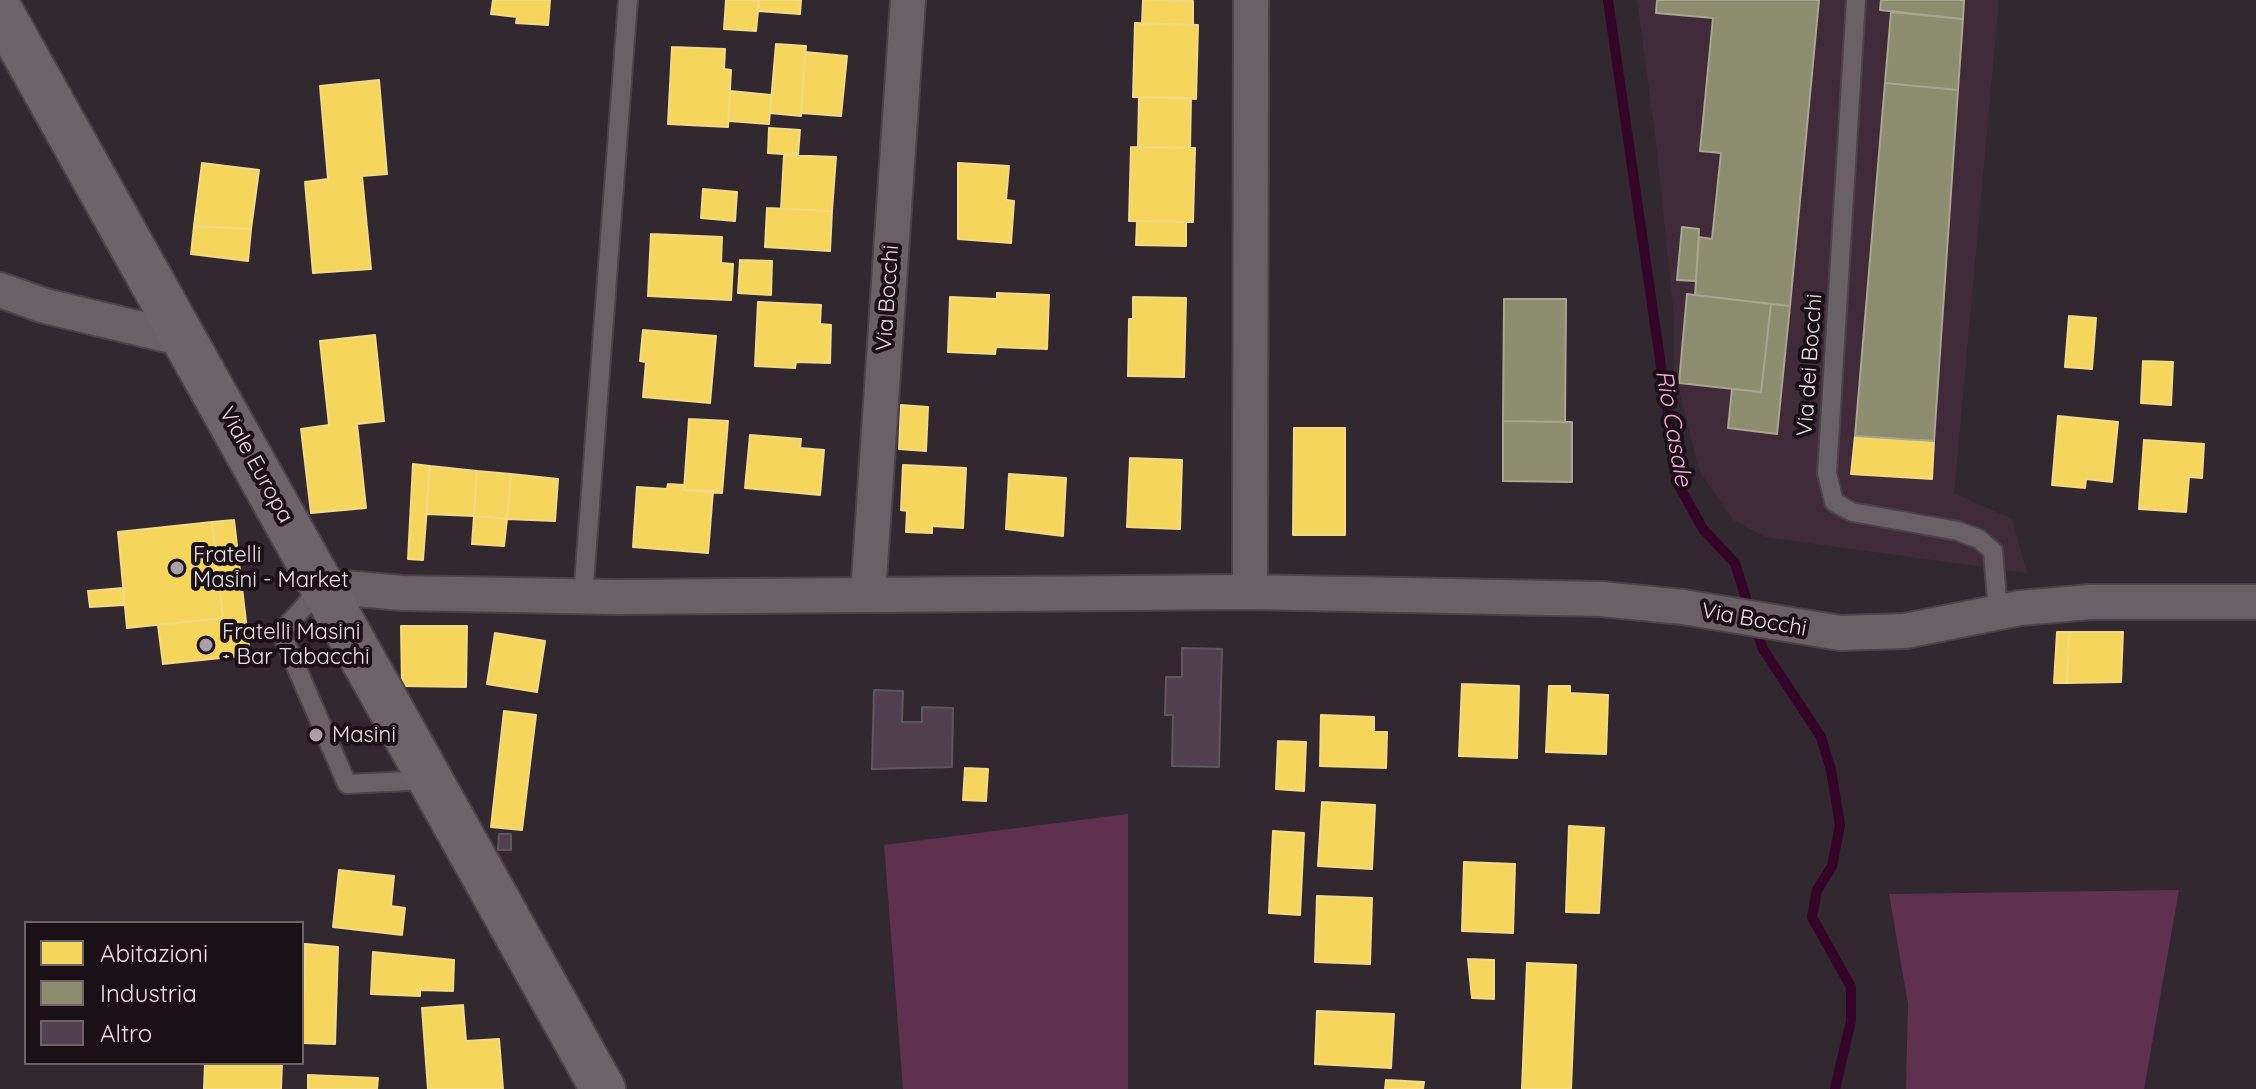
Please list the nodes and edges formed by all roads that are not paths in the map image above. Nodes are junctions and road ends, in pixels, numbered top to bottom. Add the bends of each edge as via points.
1 (628, 0) edge
2 (908, 0) edge
3 (1251, 0) edge
4 (1856, 0) edge
5 (0, 10) edge
6 (0, 290) edge
7 (188, 340) junction
8 (322, 586) junction
9 (1250, 592) junction
10 (868, 595) junction
11 (583, 597) junction
12 (2256, 602) edge
13 (1998, 612) junction
14 (431, 780) junction
15 (603, 1089) edge

1 - 11 lane
2 - 10 street, Via Bocchi
3 - 9 street
4 - 13 lane, Via dei Bocchi via 1827,473 1834,502 1852,512 1979,539 1993,551
5 - 7 main road, Viale Europa
6 - 7 street
7 - 8 main road, Viale Europa
8 - 11 street, Via Bocchi
8 - 14 main road, Viale Europa
8 - 14 lane via 281,632 347,784
9 - 10 street, Via Bocchi
9 - 13 street, Via Bocchi via 1601,599 1840,633 1905,631
10 - 11 street, Via Bocchi
12 - 13 street, Via Bocchi via 2091,602
14 - 15 main road, Viale Europa

